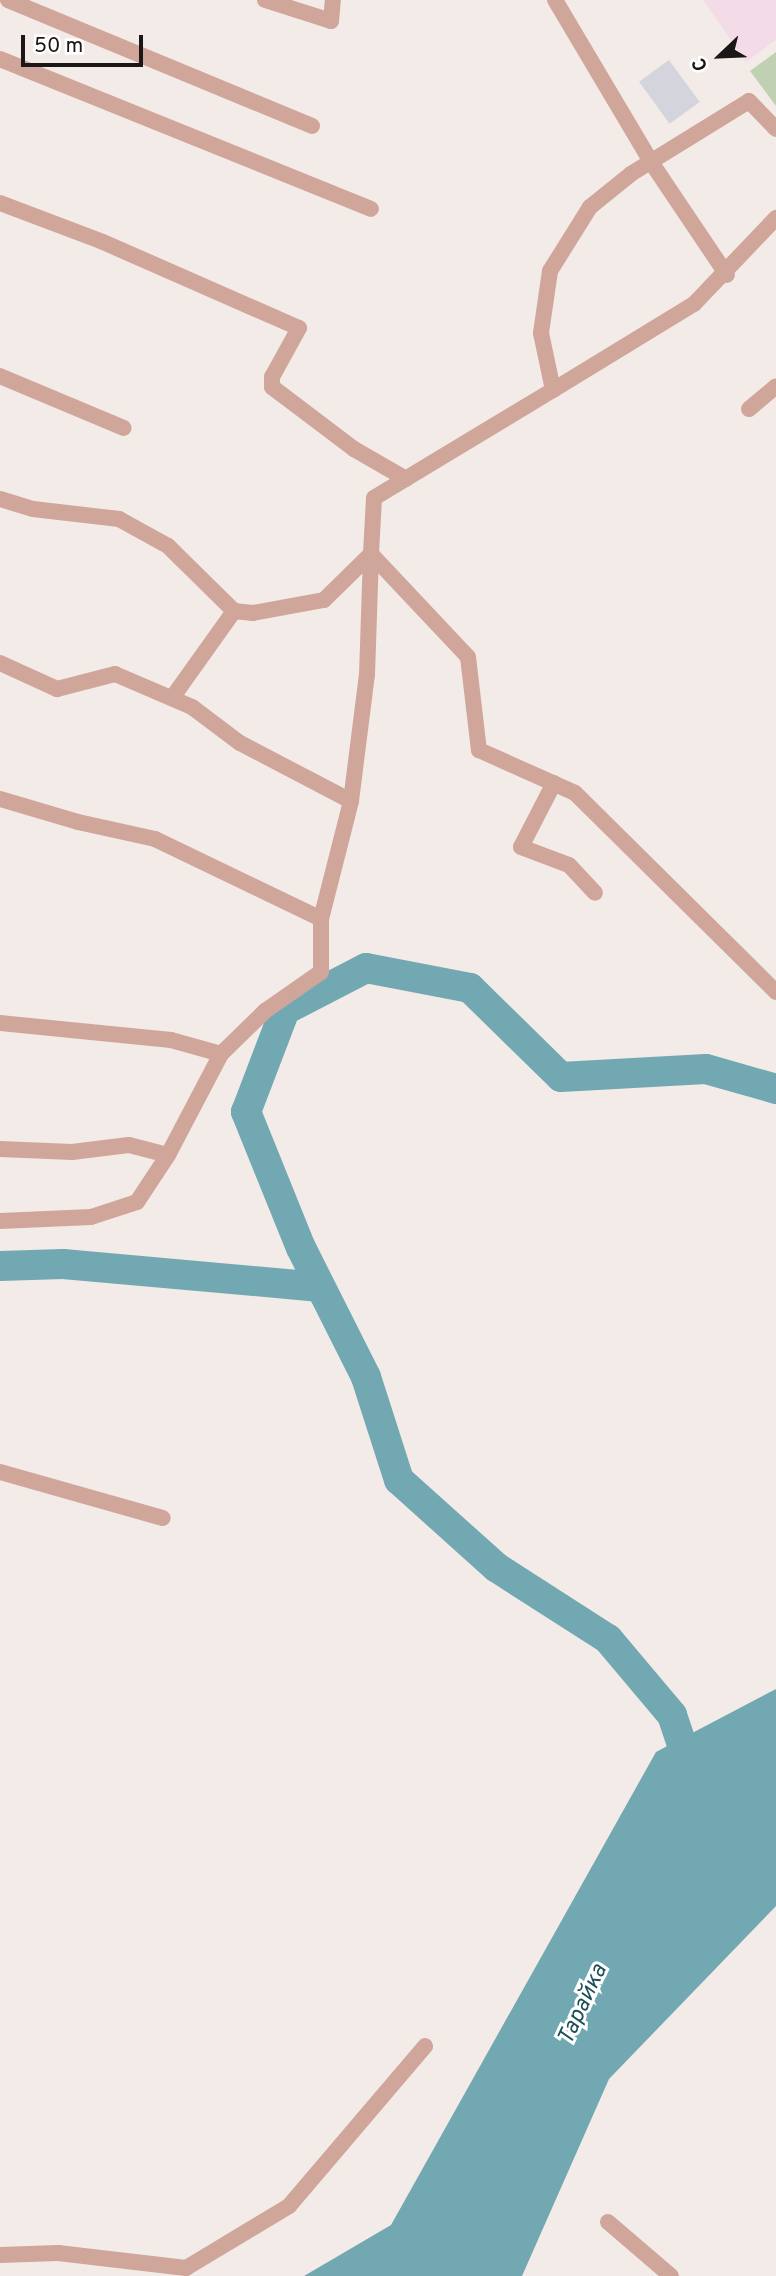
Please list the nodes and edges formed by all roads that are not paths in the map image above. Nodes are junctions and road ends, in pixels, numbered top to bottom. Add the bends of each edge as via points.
1 (8, 0) edge
2 (265, 0) edge
3 (333, 0) edge
4 (555, 0) edge
5 (0, 59) edge
6 (312, 126) dead end
7 (776, 130) edge
8 (651, 162) junction
9 (0, 203) edge
10 (371, 209) dead end
11 (776, 218) edge
12 (727, 275) junction
13 (0, 376) edge
14 (776, 386) edge
15 (553, 390) junction
16 (749, 409) dead end
17 (124, 428) dead end
18 (406, 479) junction
19 (0, 499) edge
20 (371, 554) junction
21 (234, 611) junction
22 (0, 663) edge
23 (172, 698) junction
24 (554, 783) junction
25 (0, 799) edge
26 (351, 801) junction
27 (595, 893) dead end
28 (321, 919) junction
29 (776, 992) edge
30 (0, 1023) edge
31 (221, 1054) junction
32 (0, 1149) edge
33 (168, 1155) junction
34 (0, 1221) edge
35 (0, 1472) edge
36 (163, 1518) dead end
37 (425, 2046) dead end
38 (608, 2222) dead end
39 (0, 2255) edge
40 (671, 2276) edge

1 - 6 street
2 - 3 street via 331,21
4 - 8 street
5 - 10 street
7 - 8 street via 749,101
8 - 12 street
8 - 15 street via 590,207 550,271 541,333
9 - 18 street via 103,242 299,328 272,377 272,387 354,449
11 - 12 street
12 - 15 street via 694,304
13 - 17 street
14 - 16 street
15 - 18 street
18 - 20 street via 374,498
19 - 21 street via 33,509 119,519 168,546
20 - 21 street via 324,600 253,613
20 - 24 street via 468,657 479,750
20 - 26 street via 367,675
21 - 23 street
22 - 23 street via 57,689 115,674
23 - 26 street via 192,707 240,743
24 - 27 street via 521,847 569,865
24 - 29 street via 575,793
25 - 28 street via 155,839
26 - 28 street
28 - 31 street via 321,972 265,1011
30 - 31 street via 170,1040
31 - 33 street
32 - 33 street via 72,1153 130,1145
33 - 34 street via 137,1202 91,1217
35 - 36 street
37 - 39 street via 289,2206 186,2268 58,2253
38 - 40 street

